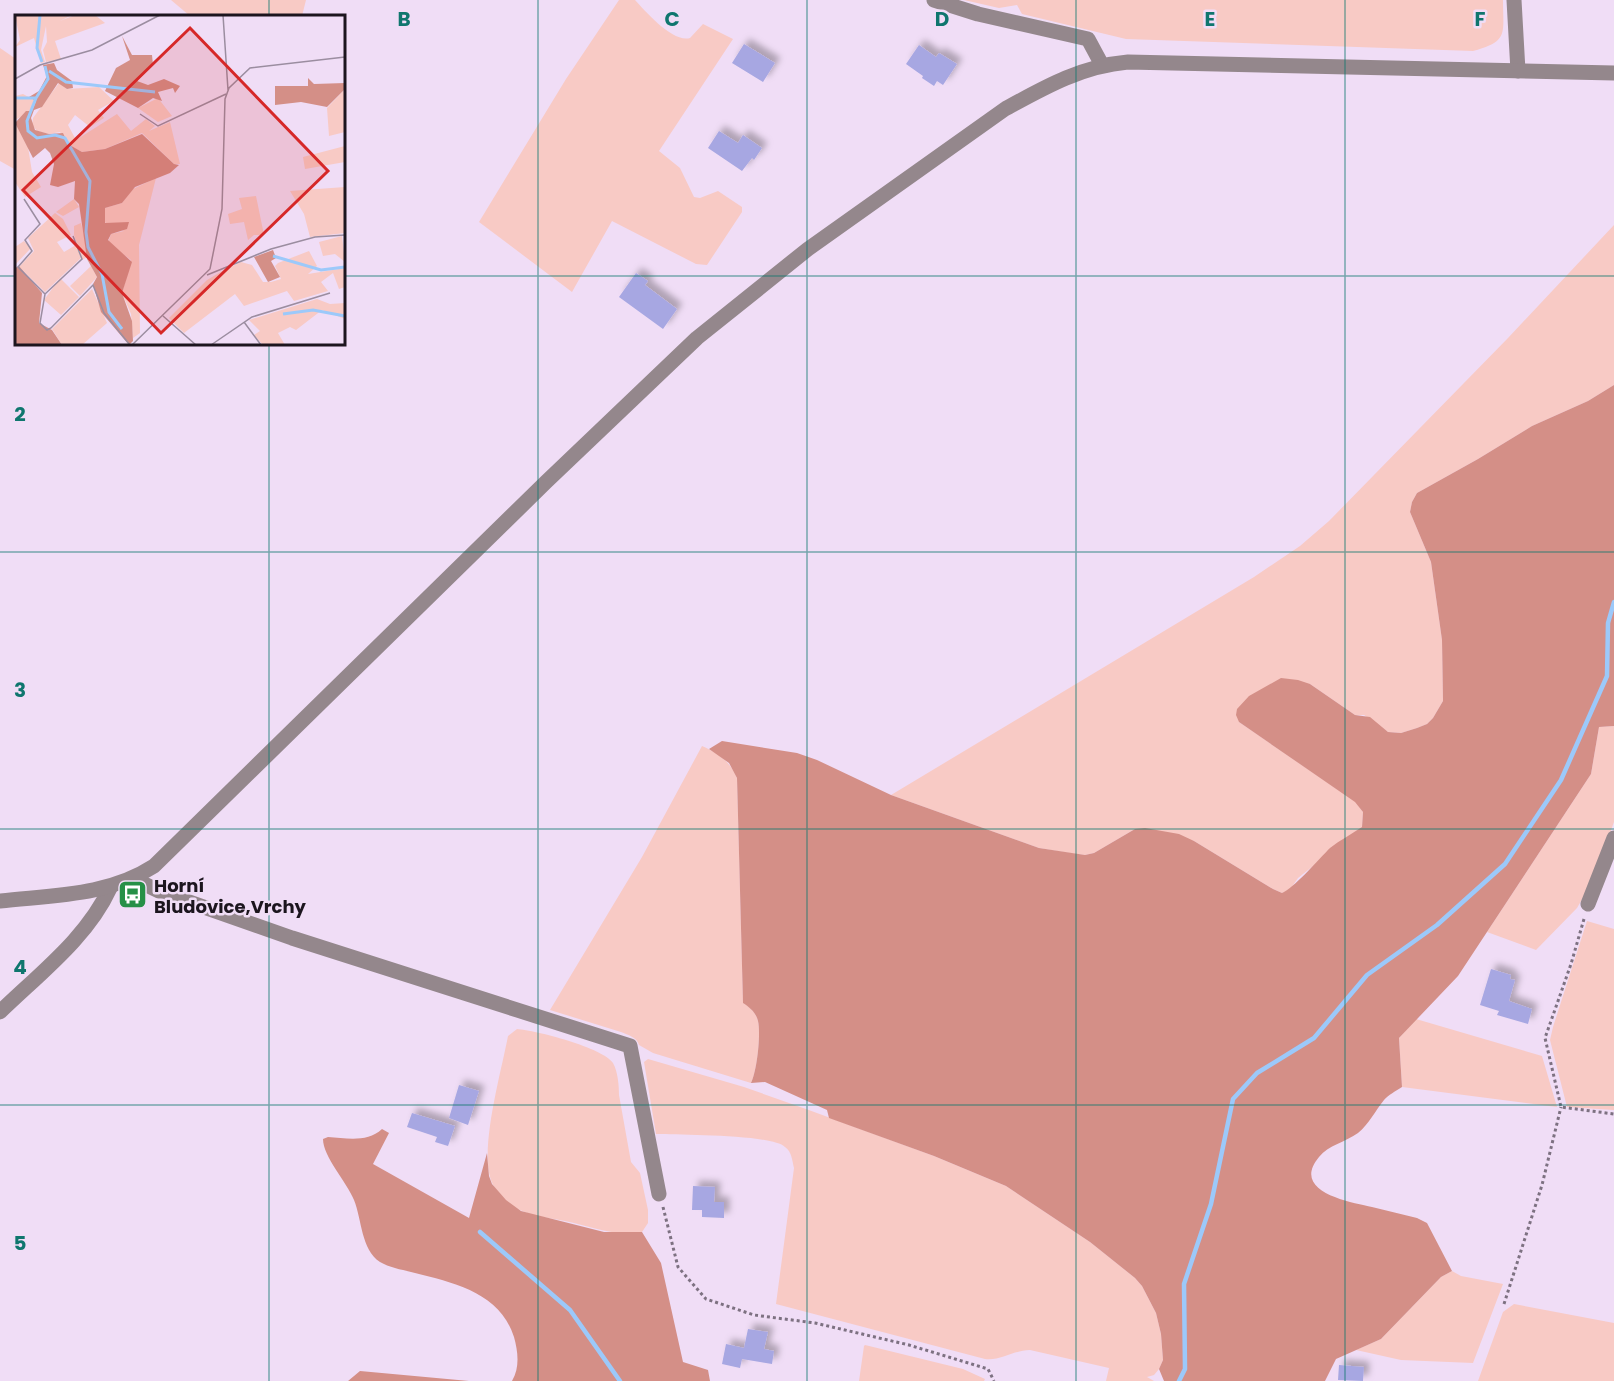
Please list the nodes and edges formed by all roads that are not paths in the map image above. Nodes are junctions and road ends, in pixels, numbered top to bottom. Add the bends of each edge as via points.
1 (934, 0) edge
2 (1514, 0) edge
3 (1102, 65) junction
4 (1518, 71) junction
5 (1614, 73) edge
6 (1614, 838) edge
7 (134, 879) junction
8 (110, 888) junction
9 (0, 901) edge
10 (1588, 904) road end
11 (0, 1012) edge
12 (659, 1194) road end

1 - 3 street via 1088,39
2 - 4 street
3 - 4 street via 1141,62
3 - 7 street via 1062,79 1005,109 808,249 712,325 163,858
4 - 5 street
6 - 10 street
7 - 8 street
7 - 12 street via 292,938 630,1046
8 - 9 street
8 - 11 street via 88,925

